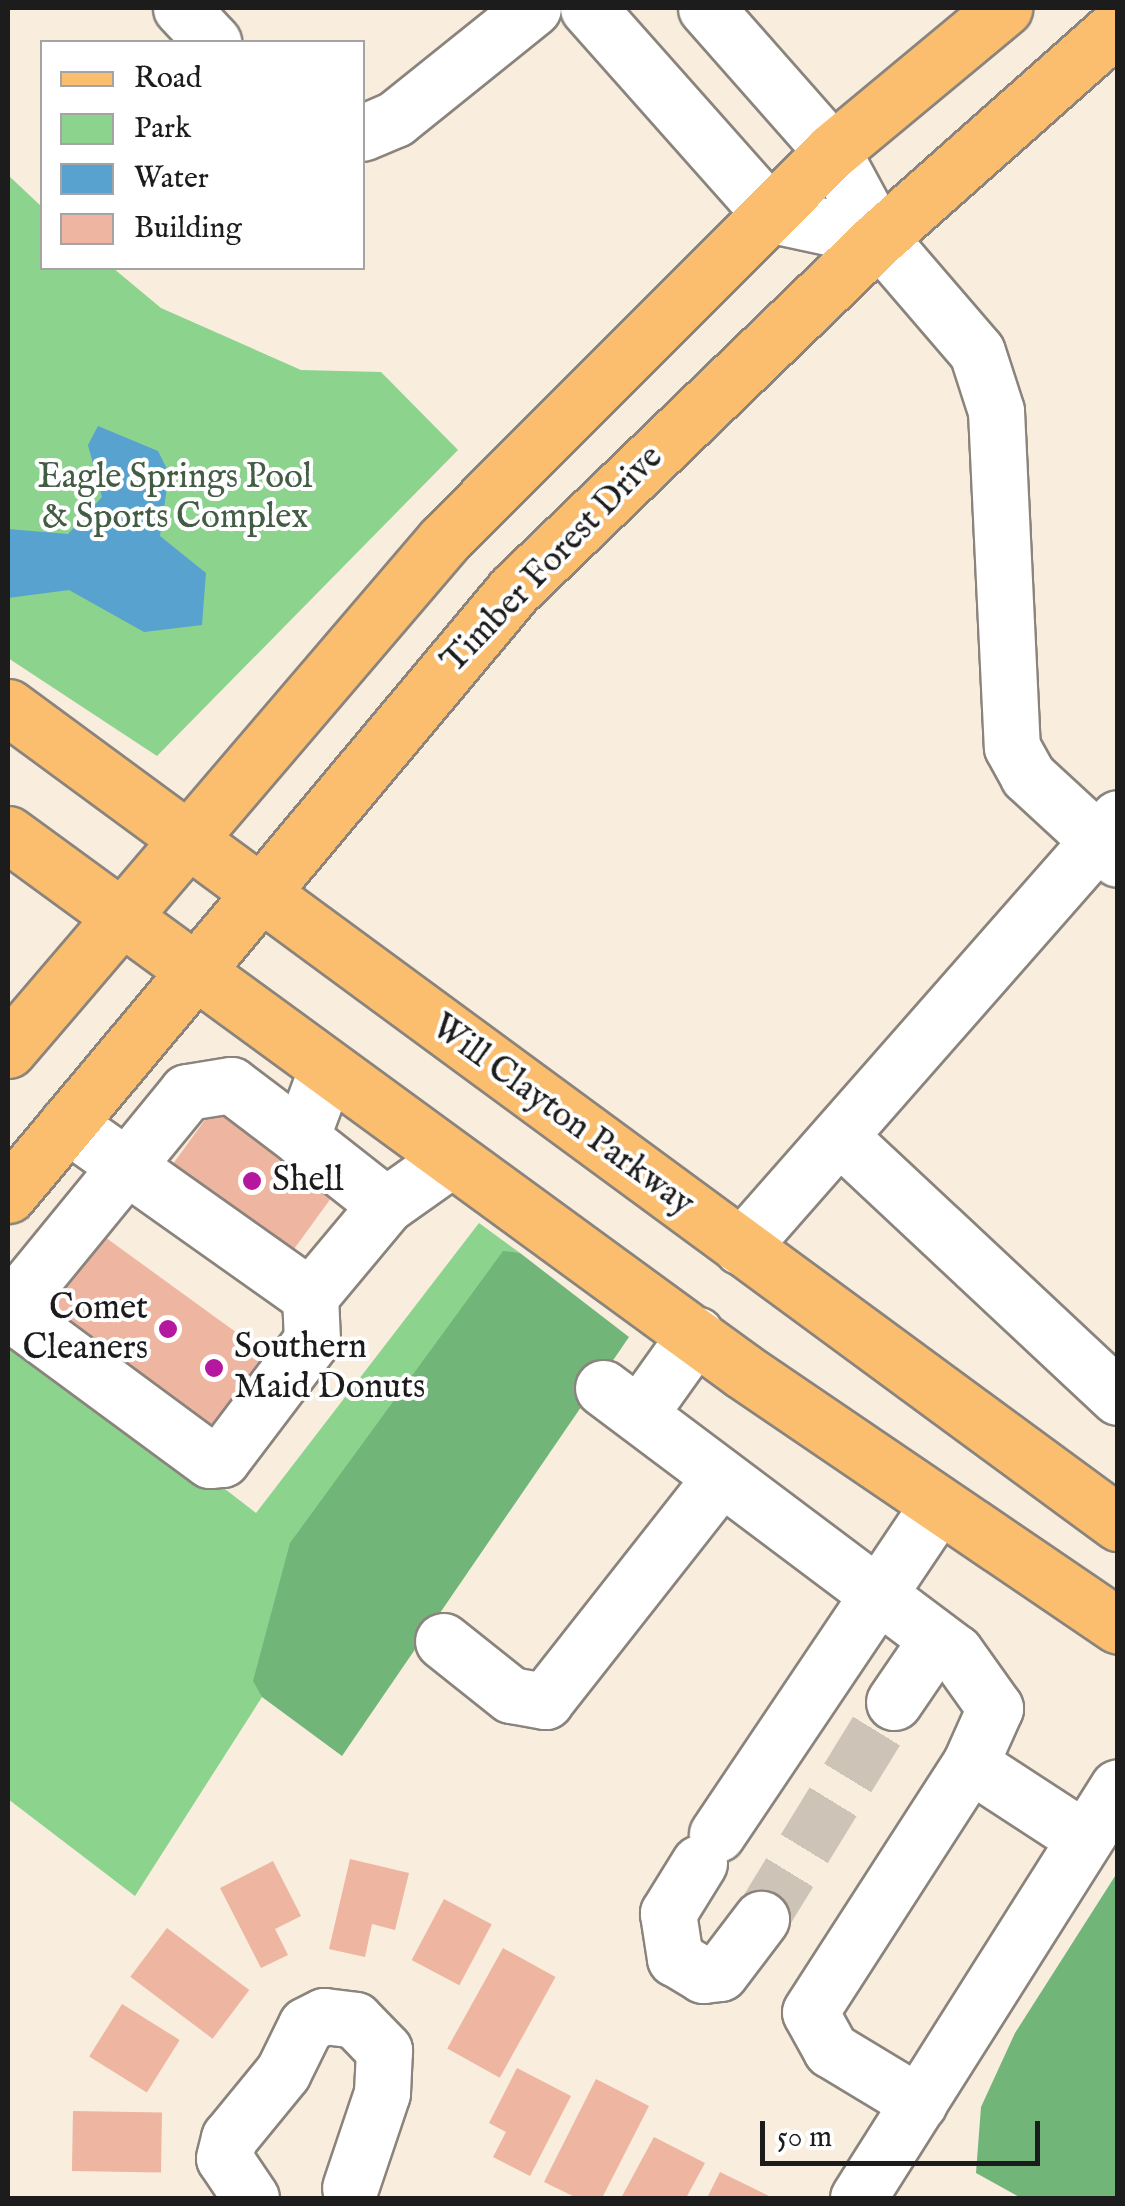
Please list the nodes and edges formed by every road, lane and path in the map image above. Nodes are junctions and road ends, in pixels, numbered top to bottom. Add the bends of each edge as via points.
1 (182, 8) edge
2 (533, 8) edge
3 (588, 8) edge
4 (706, 8) edge
5 (1004, 8) edge
6 (1118, 26) edge
7 (210, 40) edge
8 (365, 132) edge
9 (832, 152) junction
10 (772, 215) junction
11 (879, 238) junction
12 (8, 707) edge
13 (8, 834) edge
14 (188, 837) junction
15 (1111, 839) edge
16 (256, 891) junction
17 (118, 915) junction
18 (196, 973) junction
19 (8, 1050) edge
20 (327, 1068) junction
21 (67, 1124) junction
22 (839, 1136) junction
23 (301, 1138) junction
24 (451, 1159) junction
25 (126, 1165) junction
26 (8, 1194) edge
27 (386, 1205) junction
28 (741, 1247) junction
29 (310, 1296) junction
30 (696, 1334) junction
31 (1118, 1398) edge
32 (721, 1476) junction
33 (937, 1506) junction
34 (1118, 1523) edge
35 (876, 1593) junction
36 (1118, 1626) edge
37 (937, 1638) junction
38 (443, 1640) dead end
39 (894, 1702) tunnel mouth
40 (970, 1764) junction
41 (1118, 1787) edge
42 (1085, 1840) junction
43 (761, 1919) tunnel mouth
44 (918, 2103) junction
45 (347, 2195) edge
46 (251, 2198) edge
47 (858, 2198) edge

1 - 7 street
2 - 8 street via 395,119
3 - 10 street
4 - 9 street
5 - 9 main road
6 - 11 main road, Timber Forest Drive
9 - 10 main road
9 - 11 street
10 - 11 street
10 - 14 main road via 444,540
11 - 15 street via 978,352 990,380 1012,748 1028,776
11 - 16 main road, Timber Forest Drive via 514,590
12 - 14 main road, Will Clayton Parkway
13 - 17 main road
14 - 16 main road, Will Clayton Parkway
14 - 17 main road
15 - 22 street
16 - 18 main road, Timber Forest Drive
16 - 28 main road, Will Clayton Parkway
17 - 18 main road
17 - 19 main road
18 - 20 main road
18 - 21 main road, Timber Forest Drive
20 - 23 street
20 - 24 main road
21 - 25 street
21 - 26 main road, Timber Forest Drive
22 - 28 street
22 - 31 street
23 - 25 street via 231,1085 187,1092
23 - 27 street
24 - 27 street
24 - 30 main road
25 - 29 street
25 - 29 street via 17,1290 17,1310 197,1456 222,1459 312,1340
27 - 29 street
28 - 34 main road, Will Clayton Parkway
30 - 32 street via 621,1401
30 - 33 main road
32 - 35 street
32 - 38 street via 545,1701 510,1694
33 - 35 street
33 - 36 main road
35 - 37 street
35 - 43 street via 668,1913 675,1958 704,1975 720,1972
37 - 39 street
37 - 40 street via 980,1678 995,1708
40 - 42 street
40 - 44 street via 810,2012 831,2050
41 - 42 street
42 - 44 street
44 - 47 street
45 - 46 street via 382,2093 384,2050 355,2020 324,2016 306,2025 271,2089 229,2138 224,2158

